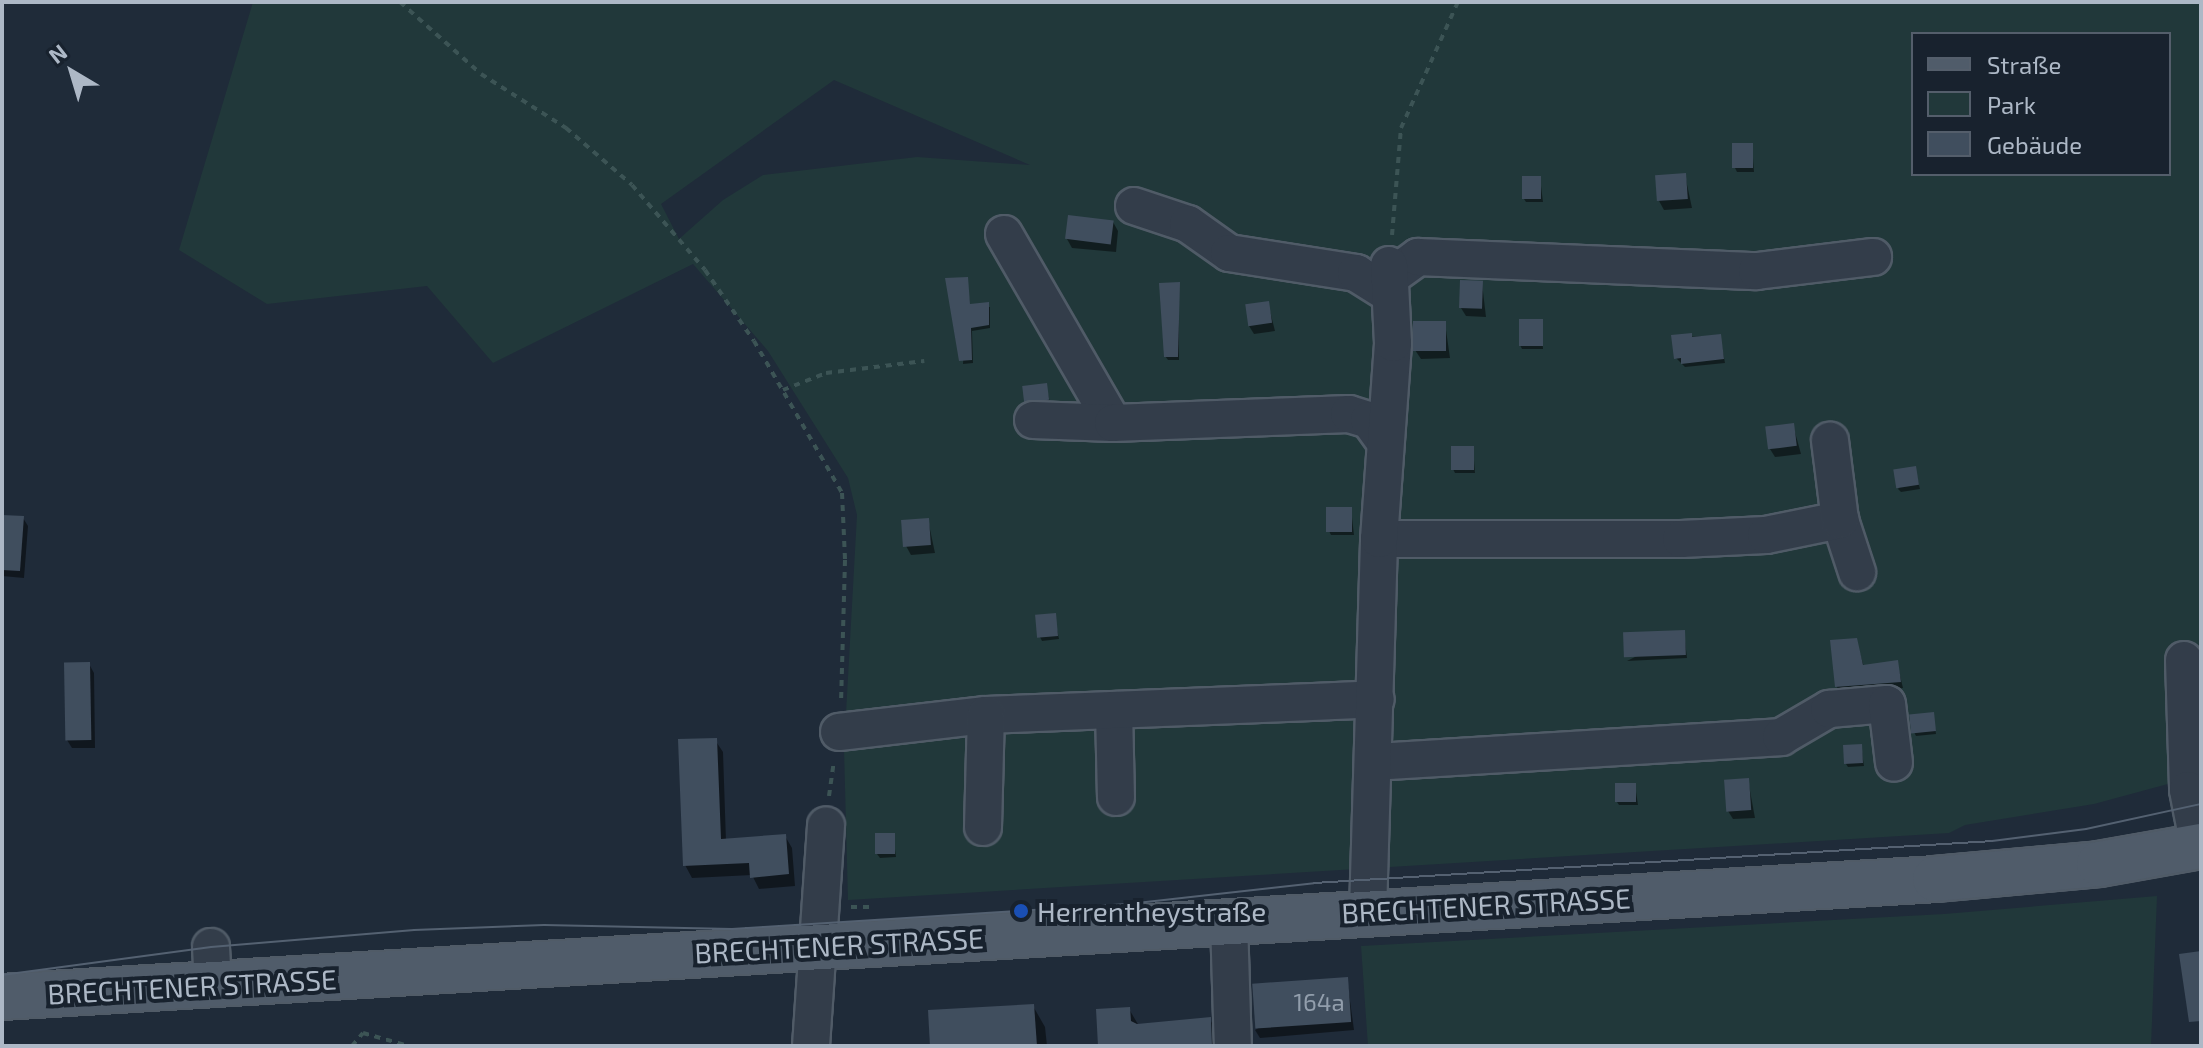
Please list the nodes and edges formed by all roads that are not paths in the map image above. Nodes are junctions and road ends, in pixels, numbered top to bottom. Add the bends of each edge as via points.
1 (1134, 206) dead end
2 (1004, 234) dead end
3 (1873, 257) dead end
4 (1389, 279) junction
5 (1033, 420) dead end
6 (1113, 423) junction
7 (1830, 441) dead end
8 (1385, 442) junction
9 (1840, 520) junction
10 (1379, 539) junction
11 (1857, 572) dead end
12 (2184, 660) dead end
13 (1376, 699) junction
14 (1114, 710) junction
15 (986, 715) junction
16 (839, 732) road end
17 (1374, 762) junction
18 (1894, 763) dead end
19 (2194, 783) edge
20 (1116, 797) dead end
21 (826, 826) road end
22 (983, 827) dead end
23 (2200, 846) edge
24 (1368, 912) junction
25 (1229, 922) junction
26 (819, 926) junction
27 (2, 997) edge
28 (811, 1046) edge
29 (1233, 1046) edge

1 - 4 street via 1188,224 1229,253
2 - 6 street
3 - 4 street via 1757,271 1418,257
4 - 8 street via 1393,343
5 - 6 street
6 - 8 street via 1349,414 1369,420
7 - 9 street
8 - 10 street
9 - 10 street via 1766,535 1681,539
9 - 11 street
10 - 13 street
12 - 19 street
13 - 14 street
13 - 17 street
14 - 15 street
14 - 20 street
15 - 16 street
15 - 22 street
17 - 18 street via 1781,737 1829,709 1887,704
17 - 24 street
19 - 23 street
21 - 26 street
23 - 24 main road, BRECHTENER STRASSE via 2099,864 1935,879
24 - 25 main road, BRECHTENER STRASSE
25 - 26 main road, BRECHTENER STRASSE
25 - 29 street
26 - 27 main road, BRECHTENER STRASSE via 212,966
26 - 28 street

